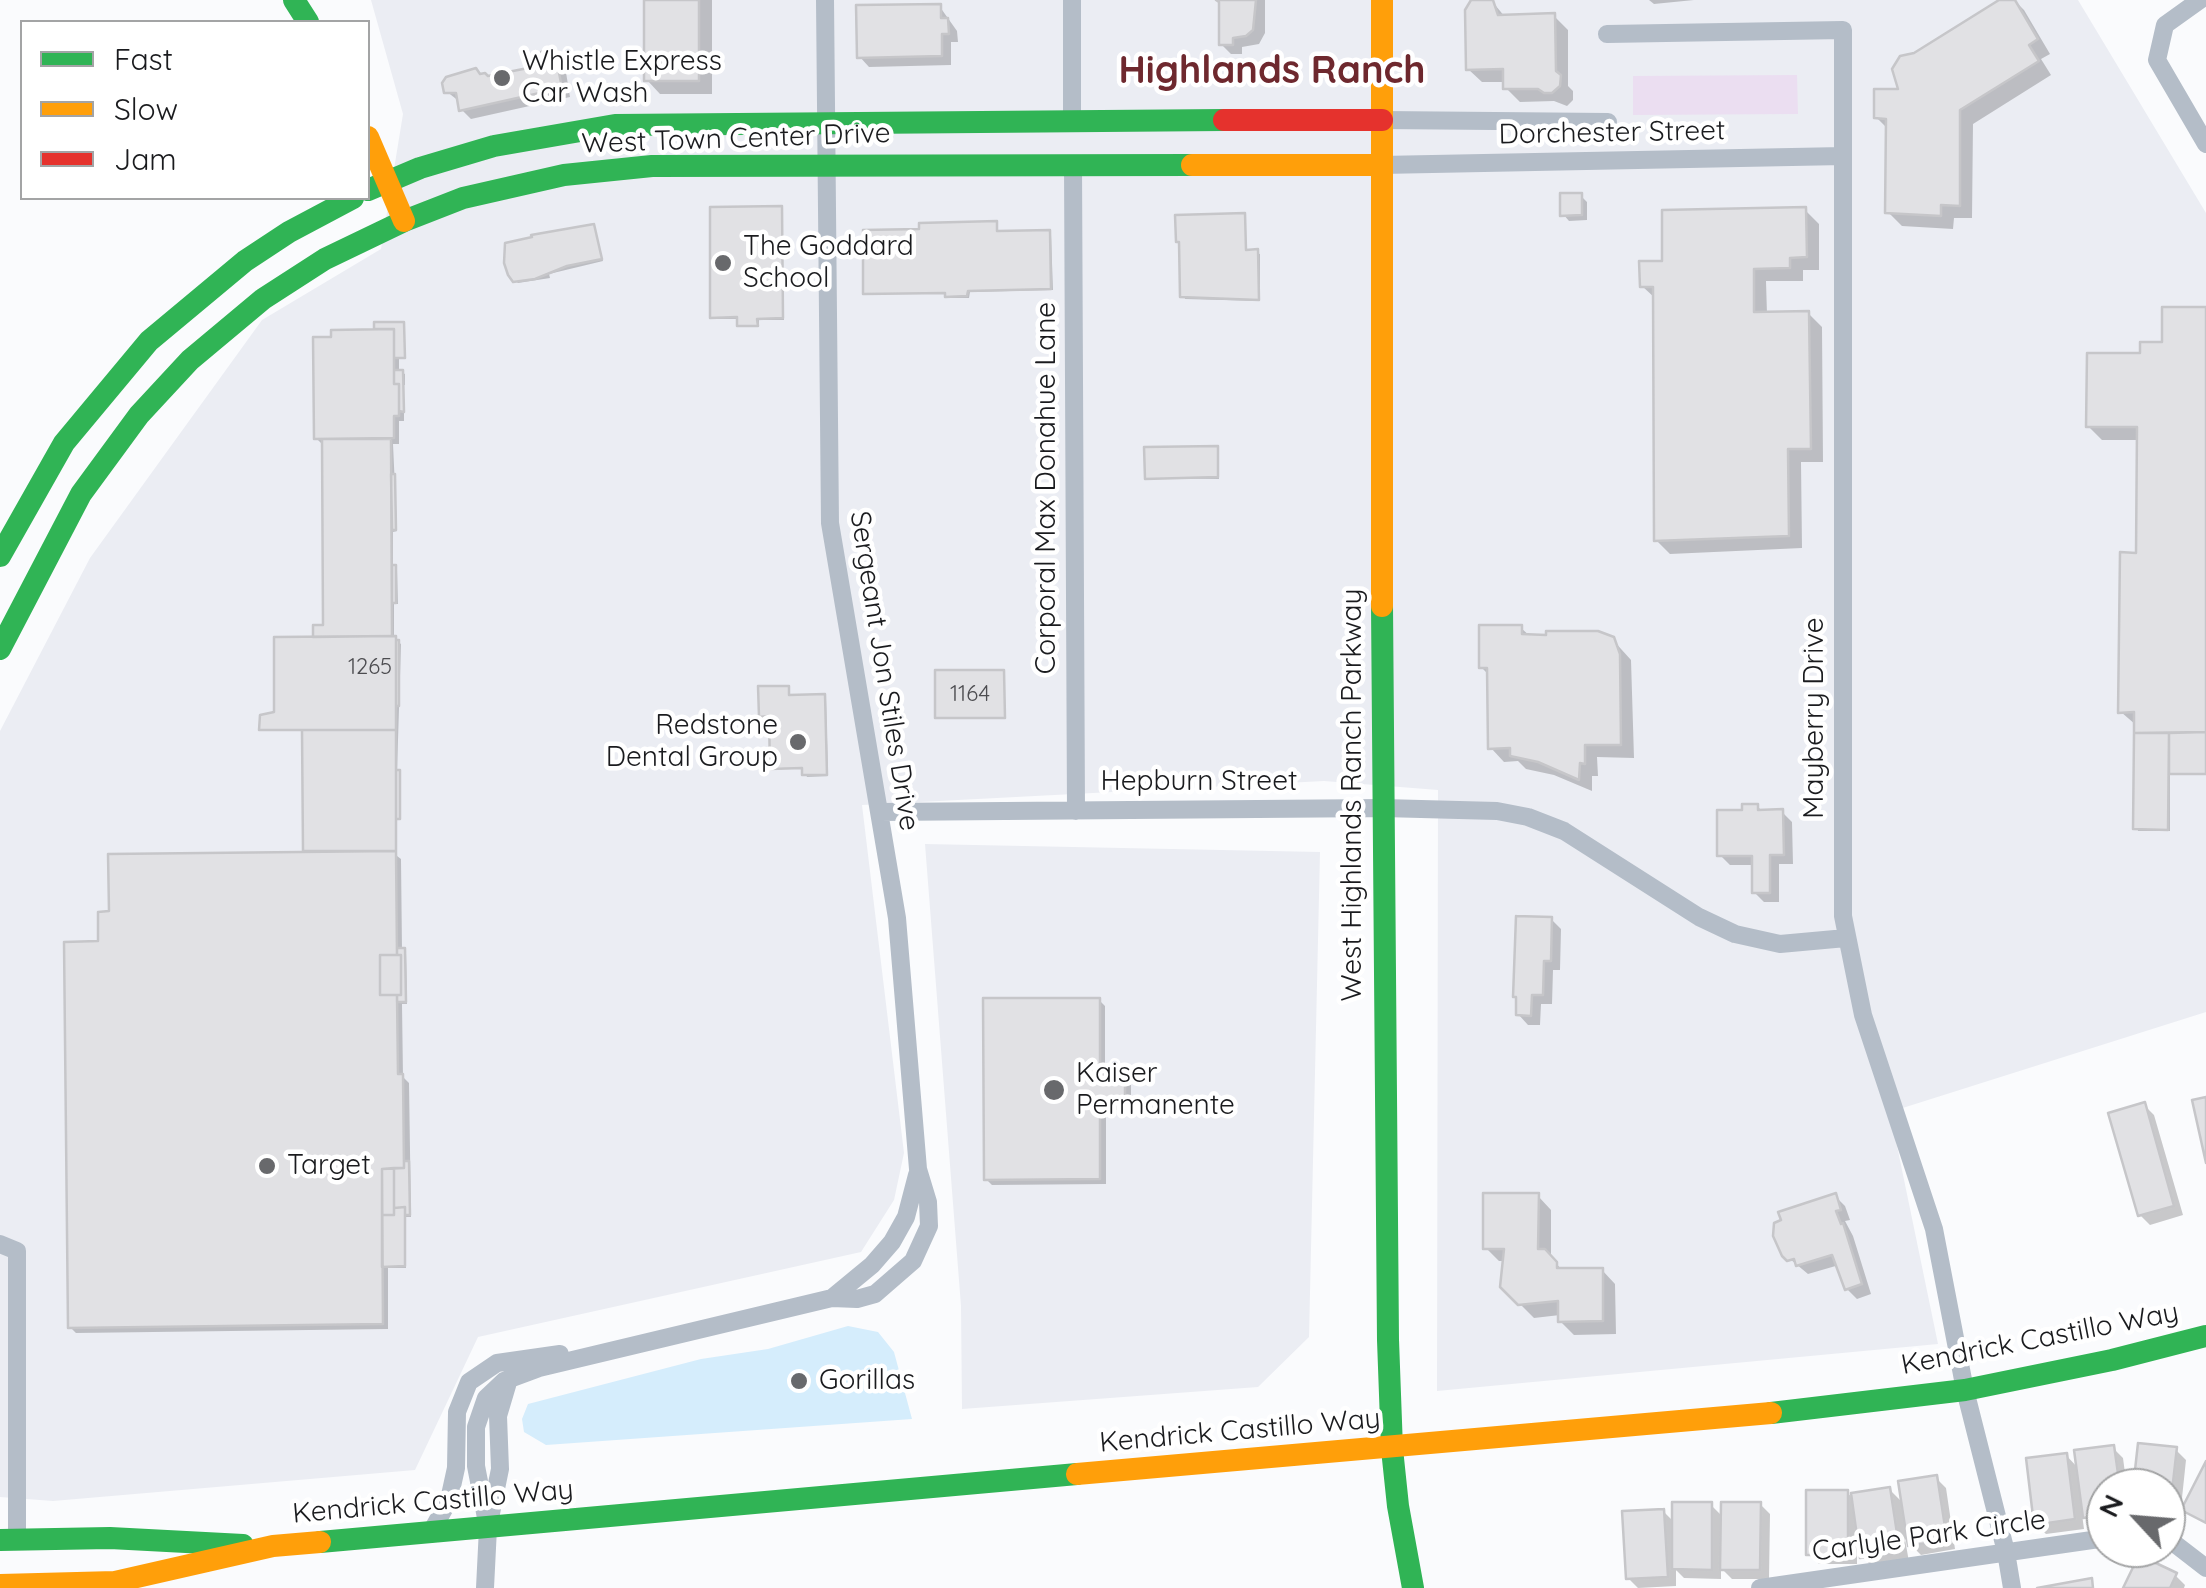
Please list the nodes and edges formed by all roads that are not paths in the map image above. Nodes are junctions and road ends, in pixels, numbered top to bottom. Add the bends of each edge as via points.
1 (826, 0) edge
2 (1072, 0) edge
3 (1382, 0) edge
4 (2200, 0) edge
5 (1607, 34) dead end
6 (1382, 120) junction
7 (826, 121) junction
8 (1072, 121) junction
9 (1608, 122) dead end
10 (2206, 144) edge
11 (370, 147) edge
12 (1843, 156) junction
13 (826, 164) junction
14 (1073, 165) junction
15 (1382, 165) junction
16 (378, 185) edge
17 (349, 200) edge
18 (404, 220) junction
19 (0, 556) edge
20 (0, 650) edge
21 (1383, 808) junction
22 (1076, 810) junction
23 (879, 812) junction
24 (1846, 938) junction
25 (918, 1169) junction
26 (0, 1244) edge
27 (832, 1298) junction
28 (2206, 1336) edge
29 (616, 1350) junction
30 (1965, 1390) junction
31 (1392, 1448) junction
32 (488, 1528) junction
33 (430, 1534) junction
34 (8, 1541) edge
35 (2086, 1541) edge
36 (273, 1546) junction
37 (2006, 1552) junction
38 (2186, 1552) edge
39 (2206, 1568) edge
40 (0, 1584) edge
41 (485, 1588) edge
42 (1413, 1588) edge
43 (1760, 1588) edge
44 (2012, 1588) edge

1 - 7 street, Sergeant Jon Stiles Drive
2 - 8 street
3 - 6 main road, West Highlands Ranch Parkway
4 - 10 street via 2165,25 2158,60
5 - 12 street, Mayberry Drive via 1844,30
6 - 8 main road, West Town Center Drive
6 - 9 street, Dorchester Street
6 - 15 main road, West Highlands Ranch Parkway
7 - 8 main road, West Town Center Drive
7 - 13 street, Sergeant Jon Stiles Drive
7 - 16 main road, West Town Center Drive via 572,130 475,152
11 - 16 main road
12 - 15 street, Dorchester Street
12 - 24 street, Mayberry Drive
13 - 14 main road, West Town Center Drive
13 - 18 main road, West Town Center Drive via 582,172 494,190
13 - 23 street, Sergeant Jon Stiles Drive via 830,515
14 - 15 main road, West Town Center Drive
14 - 22 street, Corporal Max Donahue Lane
15 - 21 main road, West Highlands Ranch Parkway
16 - 18 main road
17 - 19 main road via 244,261 150,341 64,443
18 - 20 main road, West Town Center Drive via 292,279 178,373 81,494
21 - 22 street, Hepburn Street
21 - 24 street, Hepburn Street via 1528,816 1564,830 1734,934 1780,944
21 - 31 main road, West Highlands Ranch Parkway
22 - 23 street, Hepburn Street
23 - 25 street, Sergeant Jon Stiles Drive via 898,929
24 - 30 street, Mayberry Drive via 1863,1015 1934,1229
25 - 27 street, Sergeant Jon Stiles Drive via 892,1242
25 - 27 street, Sergeant Jon Stiles Drive via 930,1214 913,1262 876,1294
26 - 34 street via 17,1250
27 - 29 street, Sergeant Jon Stiles Drive
28 - 30 main road, Kendrick Castillo Way
29 - 32 street, Sergeant Jon Stiles Drive via 510,1378 486,1398 476,1427 476,1466
29 - 33 street, Sergeant Jon Stiles Drive via 508,1360 472,1380 457,1412 450,1500
30 - 31 main road, Kendrick Castillo Way
30 - 37 street, Mayberry Drive
31 - 32 main road, Kendrick Castillo Way
31 - 42 main road, West Highlands Ranch Parkway
32 - 33 main road, Kendrick Castillo Way
32 - 41 street, Sergeant Jon Stiles Drive
33 - 36 main road, Kendrick Castillo Way
34 - 36 main road, Kendrick Castillo Way
35 - 37 street, Carlyle Park Circle
36 - 40 main road, Kendrick Castillo Way via 115,1582
37 - 43 street, Carlyle Park Circle
37 - 44 street, Mayberry Drive
38 - 39 street

